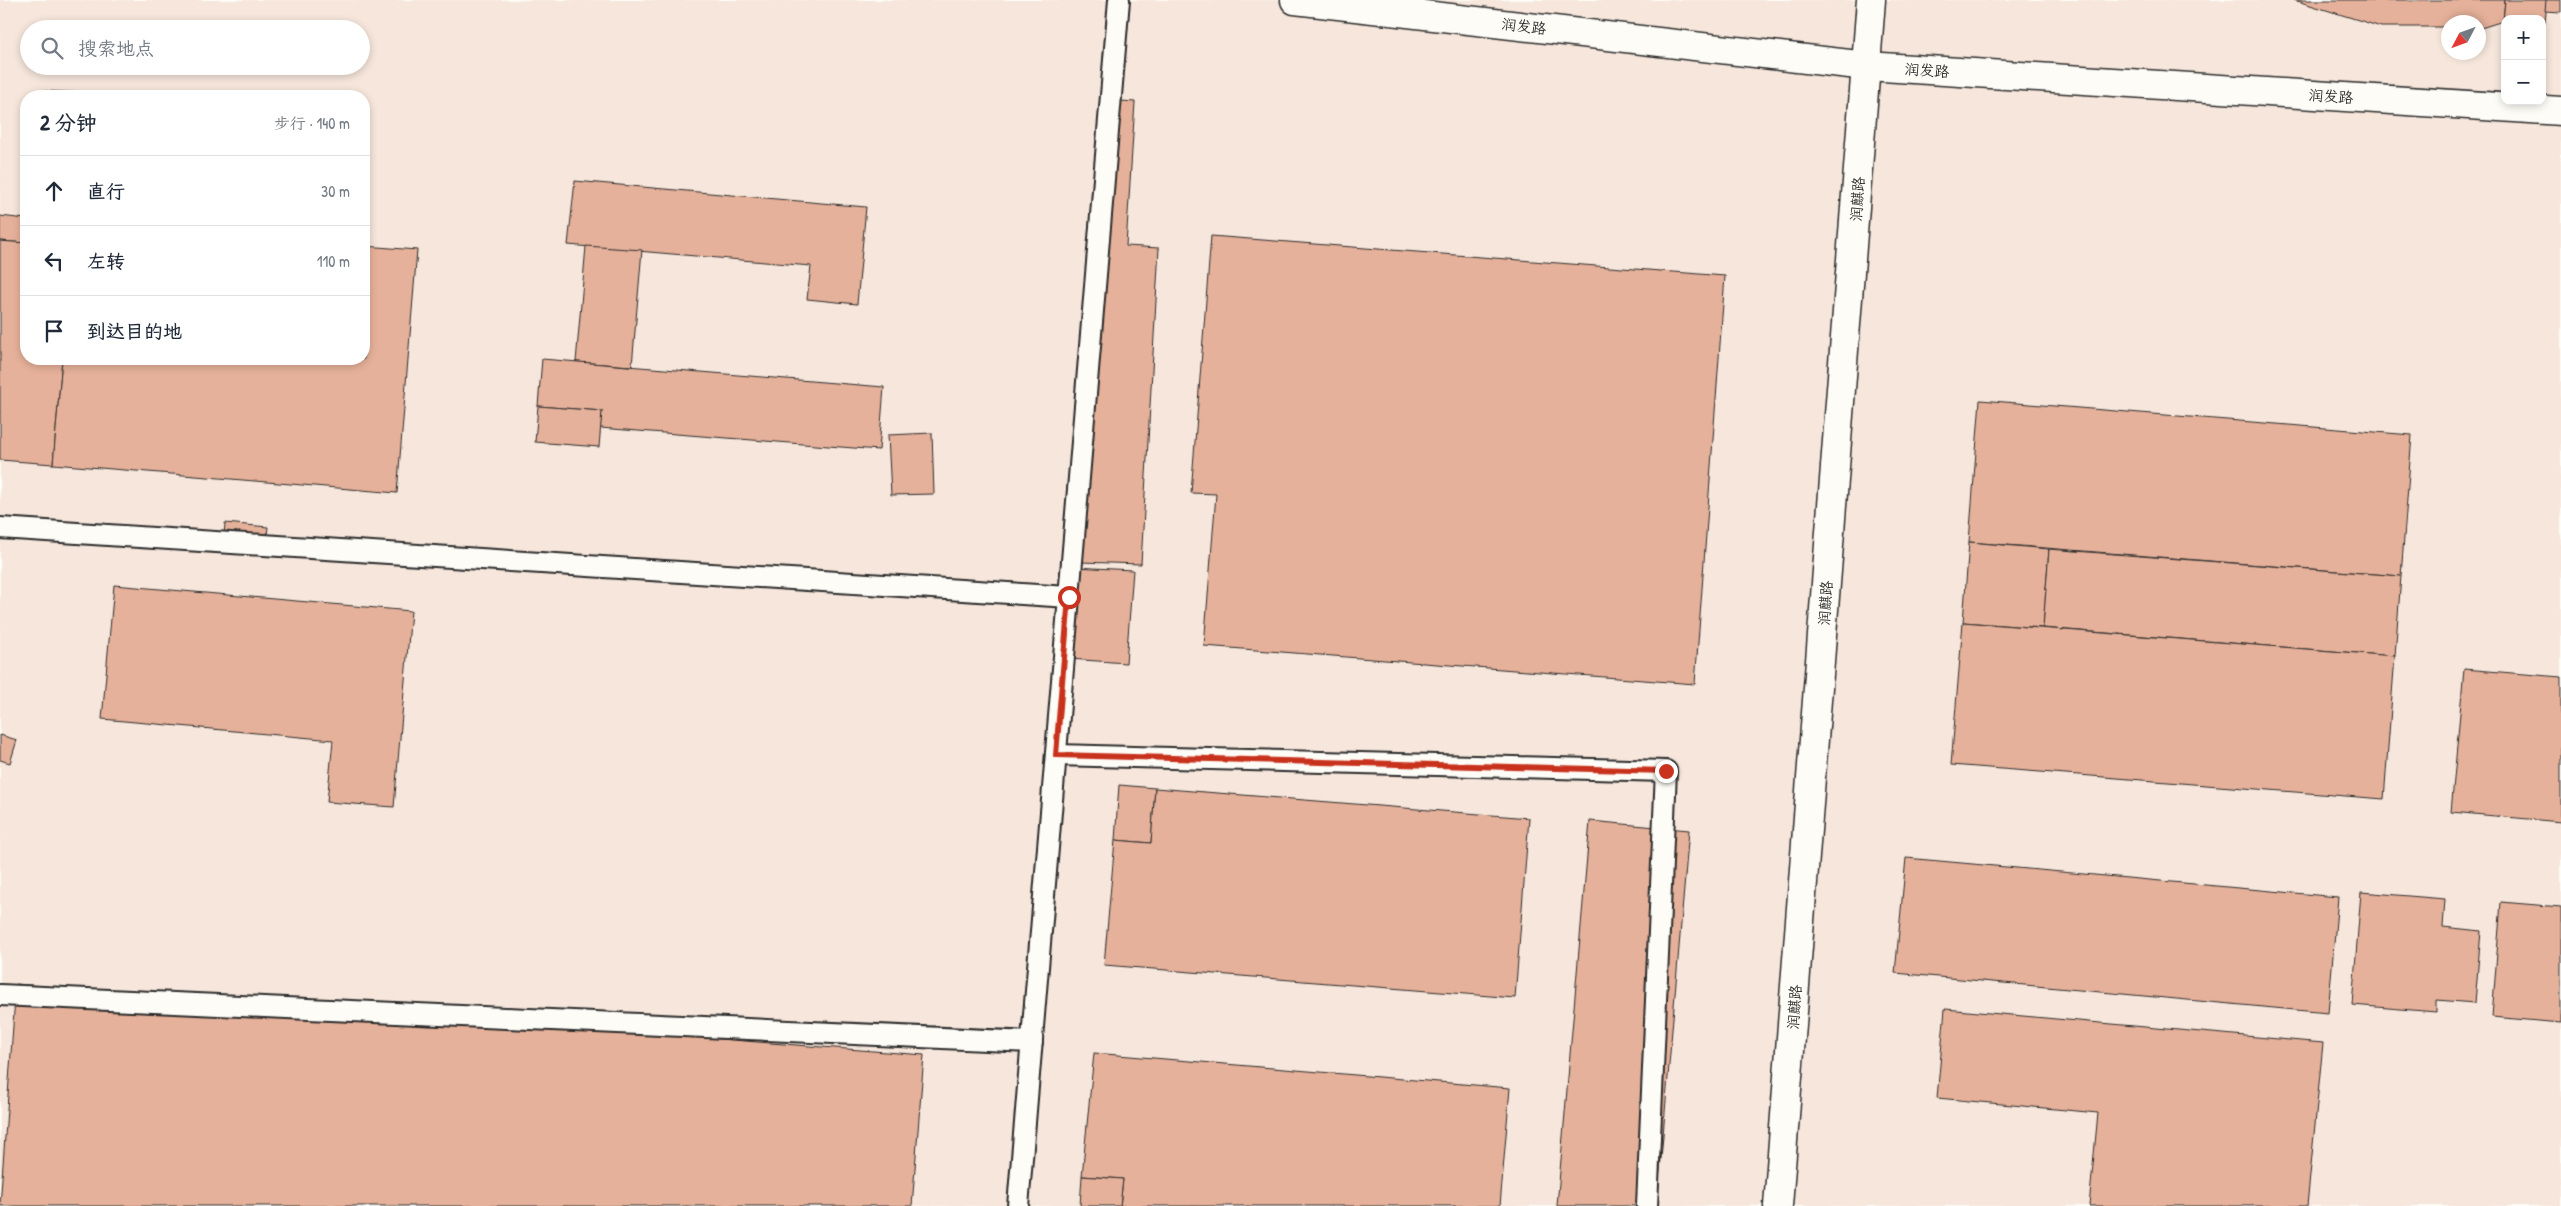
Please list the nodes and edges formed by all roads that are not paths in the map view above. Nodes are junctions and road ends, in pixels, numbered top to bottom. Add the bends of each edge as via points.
1 (1119, 0) edge
2 (1295, 0) edge
3 (1872, 0) edge
4 (1867, 66) junction
5 (2561, 111) edge
6 (0, 528) edge
7 (1069, 597) junction
8 (1056, 755) junction
9 (0, 995) edge
10 (1032, 1042) junction
11 (1018, 1206) edge
12 (1647, 1206) edge
13 (1778, 1206) edge

1 - 7 lane
2 - 4 main road, 润发路
3 - 4 main road, 润麒路
4 - 5 main road, 润发路
4 - 13 main road, 润麒路
6 - 7 lane
7 - 8 lane
8 - 10 lane
8 - 12 lane via 1666,771
9 - 10 lane
10 - 11 lane

